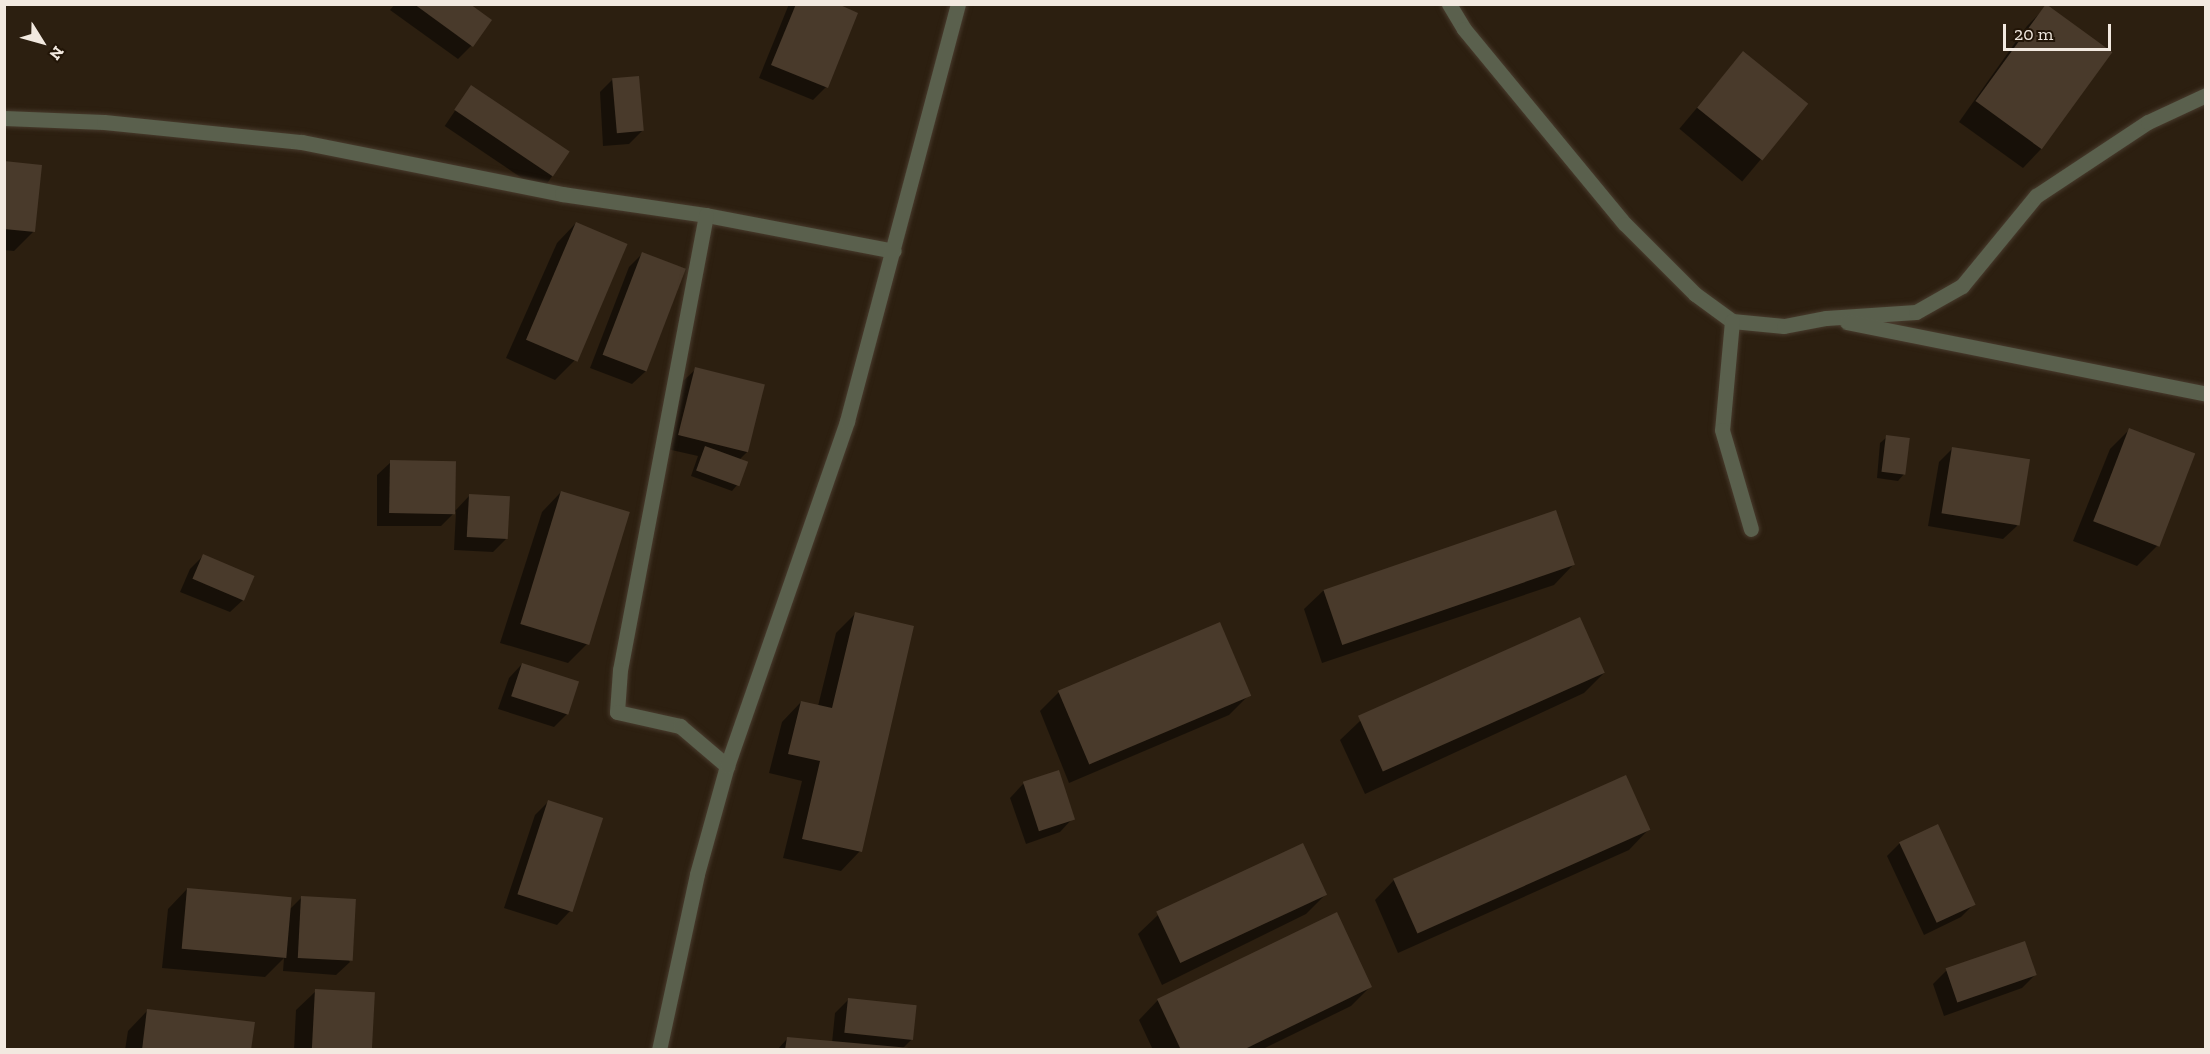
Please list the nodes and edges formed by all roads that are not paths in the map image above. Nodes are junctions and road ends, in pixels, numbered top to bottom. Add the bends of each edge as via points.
1 (958, 4) edge
2 (1449, 4) edge
3 (2205, 95) edge
4 (4, 118) edge
5 (706, 215) junction
6 (894, 251) junction
7 (1826, 318) junction
8 (1732, 321) junction
9 (2205, 394) edge
10 (1751, 529) dead end
11 (727, 766) junction
12 (659, 1050) edge

1 - 6 street
2 - 8 street via 1464,29 1625,224 1695,294
3 - 7 street via 2148,122 2036,196 1962,286 1916,312
4 - 5 street via 104,122 302,142 562,194
5 - 6 street
5 - 11 street via 620,670 617,712 680,726
6 - 11 street via 847,421
7 - 8 street via 1784,326
7 - 9 street
8 - 10 street via 1722,430
11 - 12 street via 697,874

